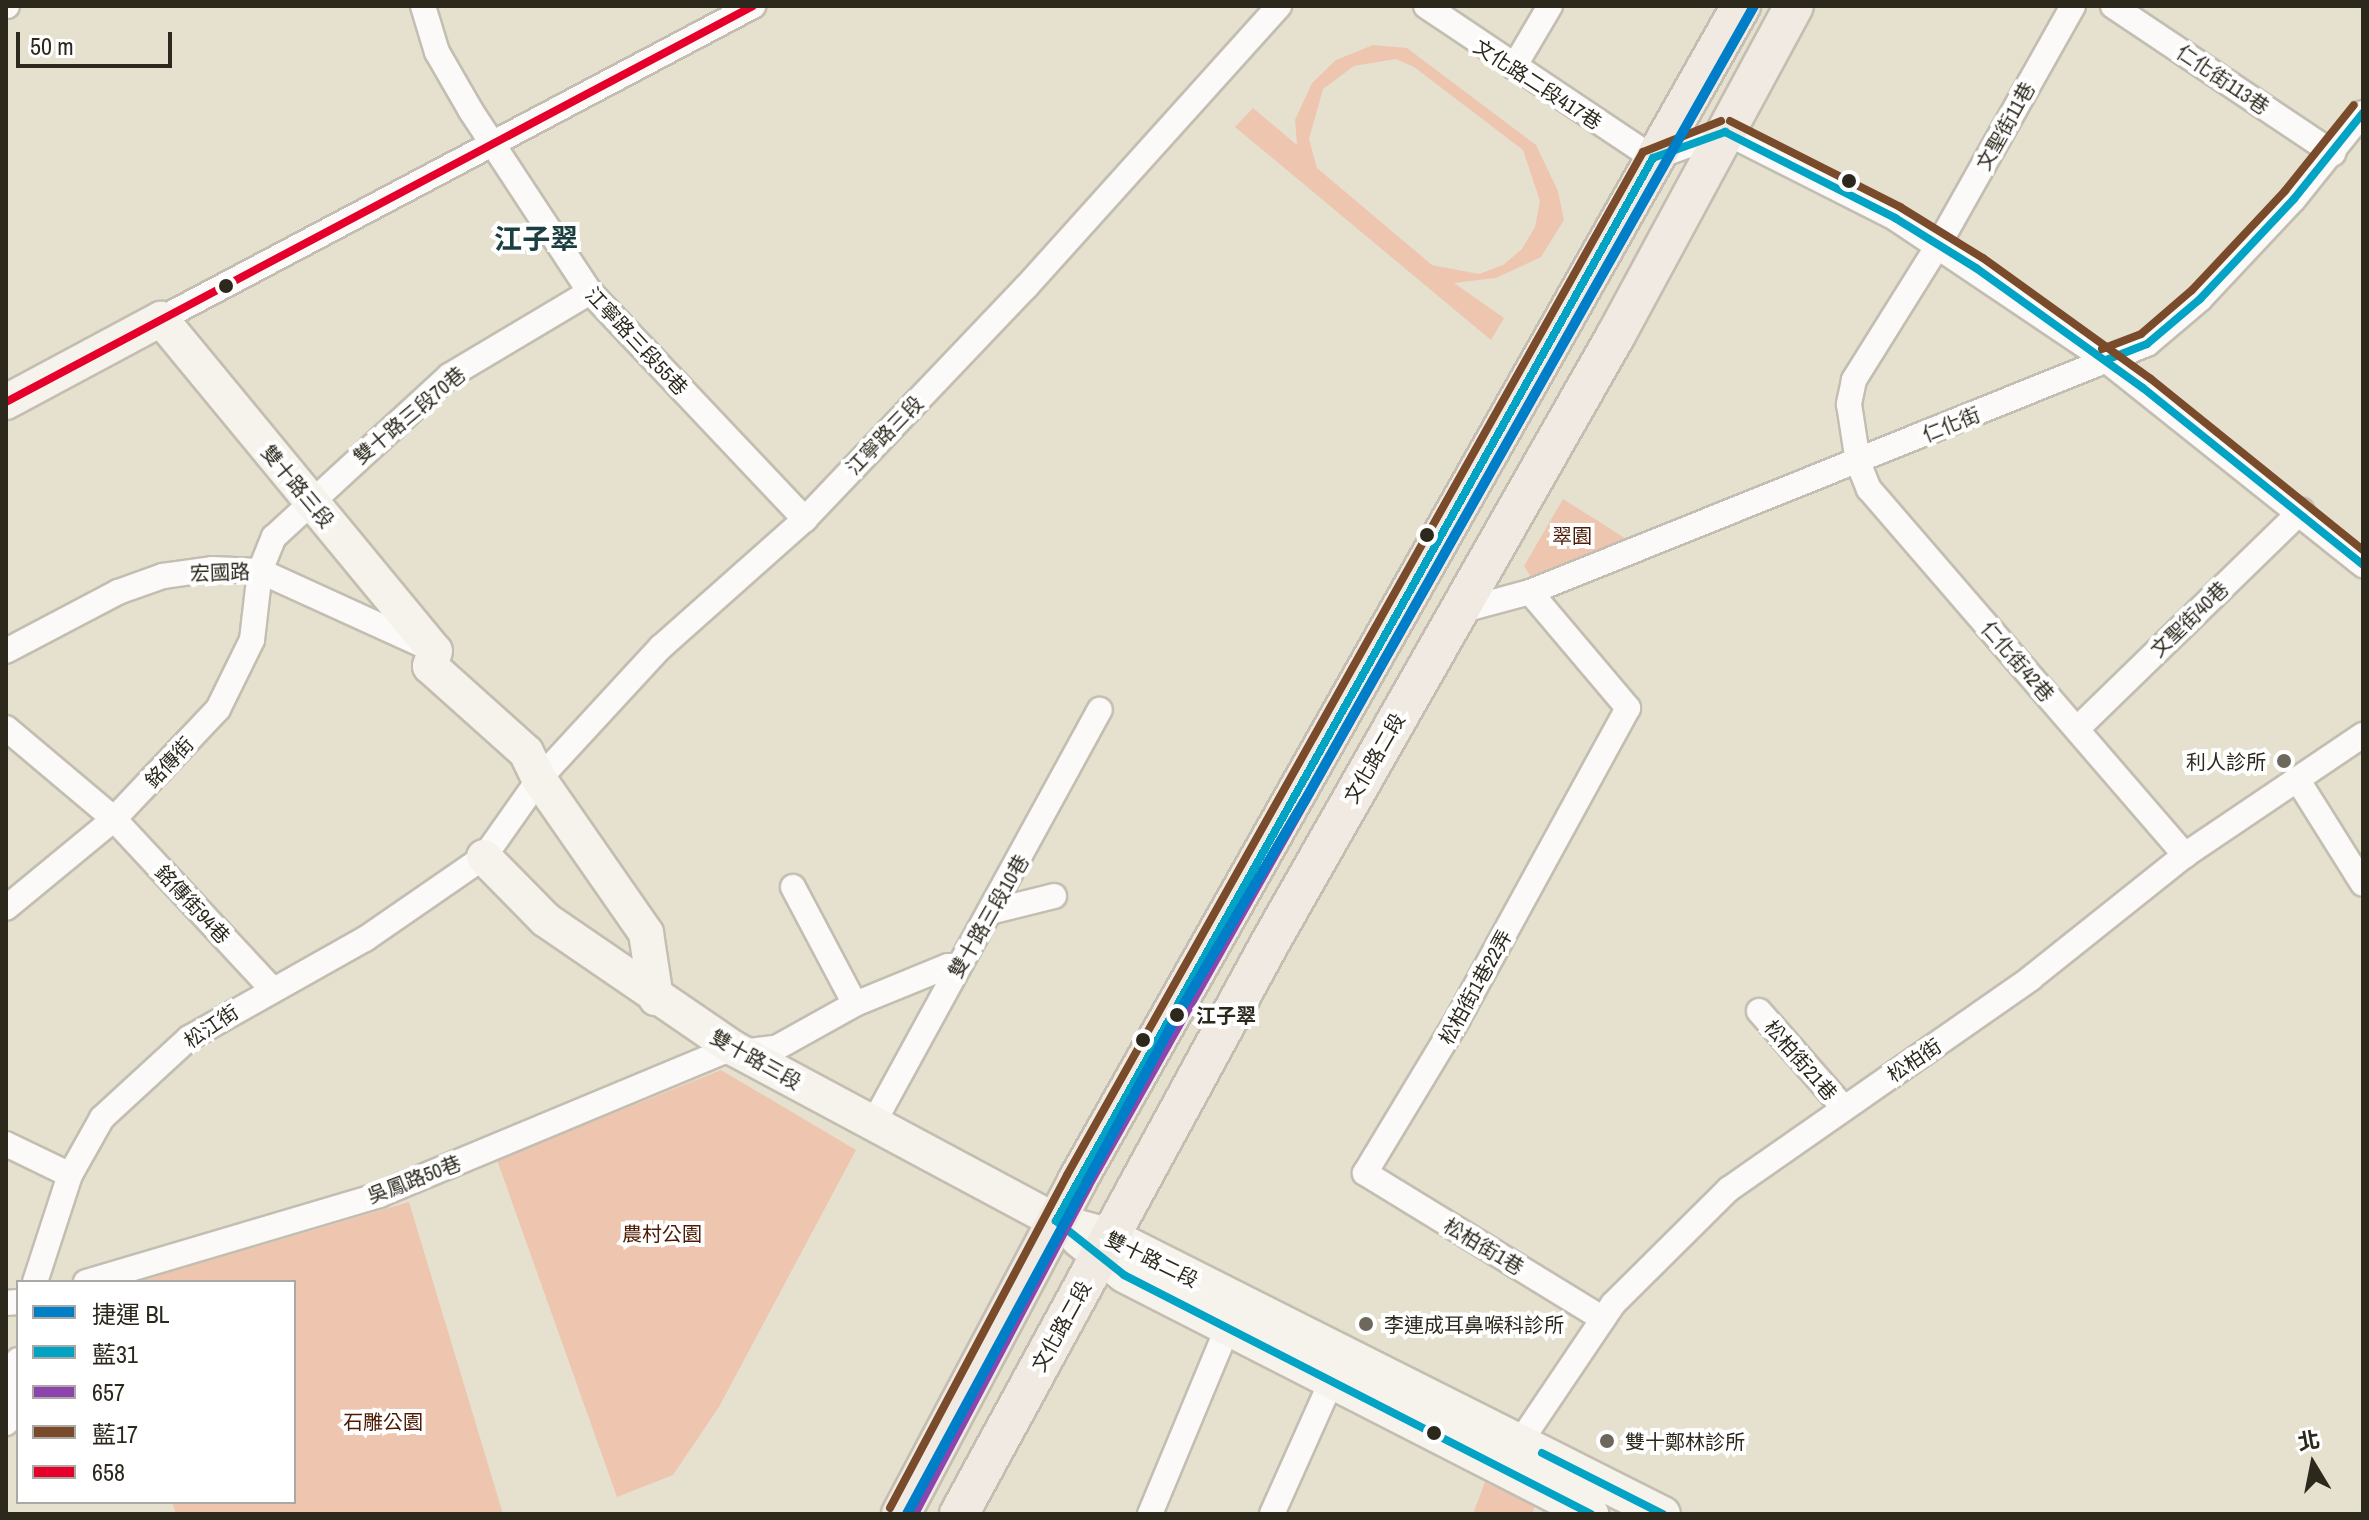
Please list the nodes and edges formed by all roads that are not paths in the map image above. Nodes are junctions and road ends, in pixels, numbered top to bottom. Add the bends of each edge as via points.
1 (423, 6) edge
2 (753, 6) edge
3 (1279, 6) edge
4 (1426, 6) edge
5 (1550, 6) edge
6 (1741, 6) edge
7 (1794, 6) edge
8 (2073, 6) edge
9 (2113, 6) edge
10 (1514, 67) junction
11 (2363, 113) edge
12 (1725, 132) junction
13 (494, 143) junction
14 (2333, 153) junction
15 (1653, 158) junction
16 (1937, 247) junction
17 (590, 292) junction
18 (161, 319) junction
19 (2106, 360) junction
20 (6, 402) edge
21 (1858, 462) junction
22 (309, 501) junction
23 (2301, 511) junction
24 (805, 519) junction
25 (2363, 565) edge
26 (260, 571) junction
27 (1530, 592) junction
28 (1456, 612) junction
29 (6, 651) edge
30 (435, 651) junction
31 (1100, 710) dead end
32 (6, 728) edge
33 (2077, 729) junction
34 (2363, 735) edge
35 (539, 779) junction
36 (2299, 782) junction
37 (114, 819) junction
38 (2185, 855) junction
39 (484, 857) junction
40 (2363, 884) edge
41 (793, 887) dead end
42 (1054, 896) dead end
43 (6, 908) edge
44 (990, 912) junction
45 (958, 968) junction
46 (272, 989) junction
47 (656, 998) junction
48 (855, 1004) junction
49 (1759, 1011) dead end
50 (737, 1050) junction
51 (1844, 1108) junction
52 (874, 1122) junction
53 (6, 1144) edge
54 (1365, 1173) joint
55 (70, 1175) junction
56 (1056, 1221) junction
57 (1105, 1247) junction
58 (36, 1280) edge
59 (93, 1280) edge
60 (1603, 1319) junction
61 (1228, 1327) junction
62 (16, 1370) edge
63 (1332, 1380) junction
64 (6, 1423) edge
65 (1520, 1442) junction
66 (901, 1514) edge
67 (959, 1514) edge
68 (1150, 1514) edge
69 (1272, 1514) edge
70 (1591, 1514) edge
71 (1663, 1514) edge

1 - 13 street, 江寧路三段55巷 via 437,52
2 - 13 street
3 - 24 street, 江寧路三段 via 1026,287
4 - 10 street, 文化路二段417巷
5 - 10 street
6 - 15 main road
7 - 12 main road, 文化路二段
8 - 16 street, 文聖街11巷
9 - 14 street, 仁化街113巷
10 - 15 street, 文化路二段417巷
11 - 14 street, 仁化街
12 - 15 street
12 - 16 street via 1895,218
12 - 28 main road, 文化路二段 via 1616,335
13 - 17 street, 江寧路三段55巷
13 - 18 street
14 - 19 street, 仁化街 via 2200,299 2147,344
15 - 56 main road
16 - 19 street
16 - 21 street, 文聖街11巷 via 1854,380 1849,404
17 - 22 street, 雙十路三段70巷 via 449,376
17 - 24 street, 江寧路三段55巷
18 - 20 street
18 - 22 street, 雙十路三段
19 - 21 street, 仁化街
19 - 23 street
21 - 27 street, 仁化街
21 - 33 street, 仁化街42巷 via 1869,489
22 - 26 street, 雙十路三段70巷 via 274,537
22 - 30 street, 雙十路三段
23 - 25 street
23 - 33 street, 文聖街40巷
24 - 35 street, 江寧路三段 via 661,647
26 - 29 street, 宏國路 via 212,569 163,576 56,622
26 - 30 street, 宏國路
26 - 37 street, 銘傳街 via 252,640 218,709
27 - 28 street, 仁化街
27 - 54 street, 松柏街1巷22弄 via 1628,708 1451,1031
28 - 57 main road, 文化路二段
30 - 35 street, 雙十路三段 via 430,666 526,752
31 - 44 street, 雙十路三段10巷
32 - 37 street, 銘傳街94巷
33 - 38 street, 仁化街42巷
34 - 36 street, 松柏街
35 - 39 street, 江寧路三段
35 - 47 street via 646,933
36 - 38 street, 松柏街
36 - 40 street
37 - 43 street, 銘傳街
37 - 46 street, 銘傳街94巷
38 - 51 street, 松柏街 via 2031,978
39 - 46 street, 松江街 via 388,924
39 - 47 street, 雙十路三段 via 546,920
41 - 48 street
42 - 44 street
44 - 45 street, 雙十路三段10巷
45 - 48 street, 吳鳳路50巷 via 948,966
45 - 52 street, 雙十路三段10巷
46 - 55 street, 松江街 via 189,1038 153,1070 102,1118
47 - 50 street, 雙十路三段
48 - 50 street, 吳鳳路50巷 via 776,1048
49 - 51 street, 松柏街21巷
50 - 52 street, 雙十路三段
50 - 59 street, 吳鳳路50巷 via 379,1195
51 - 60 street, 松柏街 via 1729,1189
52 - 56 street, 雙十路三段
53 - 55 street
54 - 60 street, 松柏街1巷
55 - 58 street, 松江街
56 - 57 street, 雙十路二段
56 - 66 main road
57 - 61 street, 雙十路二段 via 1124,1275
57 - 65 street, 雙十路二段
57 - 67 main road, 文化路二段
60 - 65 street, 松柏街
61 - 63 street, 雙十路二段
61 - 68 street
62 - 64 street
63 - 69 street
63 - 70 street, 雙十路二段
65 - 71 street, 雙十路二段

